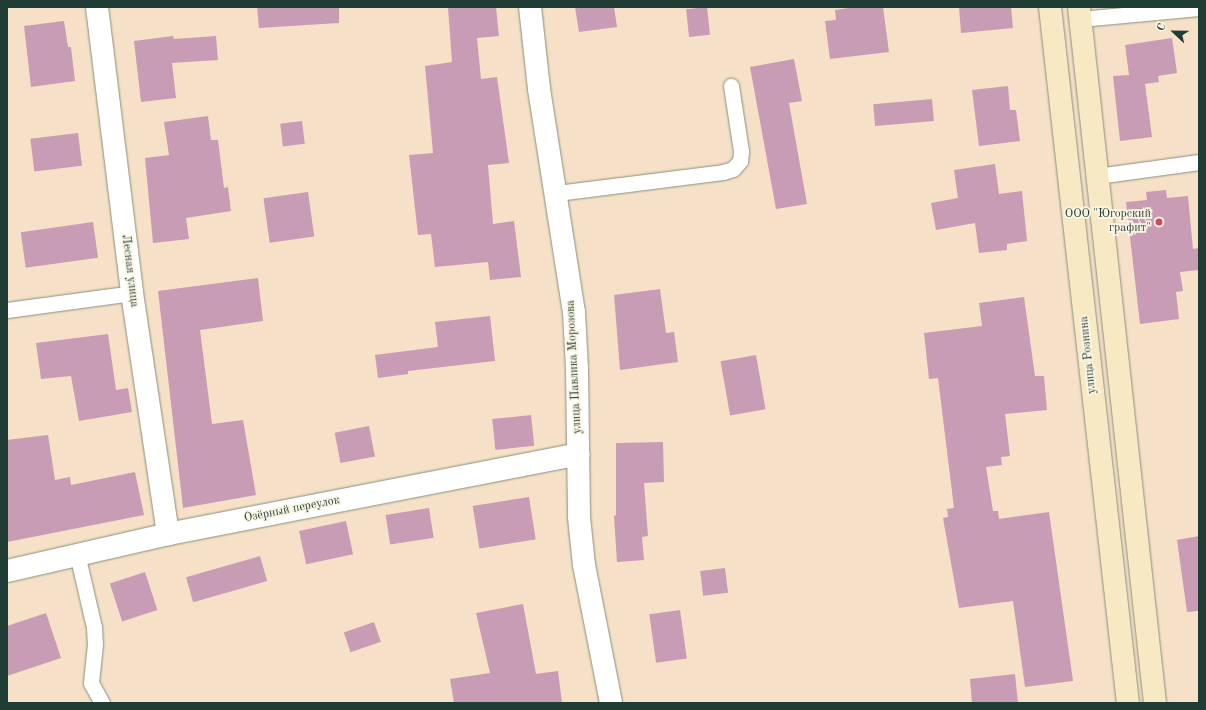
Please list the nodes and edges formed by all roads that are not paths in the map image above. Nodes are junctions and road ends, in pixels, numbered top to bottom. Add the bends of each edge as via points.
1 (97, 7) edge
2 (530, 7) edge
3 (1050, 7) edge
4 (1199, 8) edge
5 (1080, 13) edge
6 (731, 86) dead end
7 (1199, 162) edge
8 (1097, 176) junction
9 (557, 193) junction
10 (132, 293) junction
11 (7, 310) edge
12 (578, 454) junction
13 (168, 534) junction
14 (77, 554) junction
15 (7, 571) edge
16 (102, 703) edge
17 (611, 703) edge
18 (1128, 703) edge
19 (1155, 703) edge

1 - 10 street, Лесная улица
2 - 9 street, улица Павлика Морозова via 539,89
3 - 18 main road, улица Рознина
4 - 5 lane
5 - 8 main road
6 - 9 lane via 741,151 740,161 733,169
7 - 8 lane
8 - 19 main road
9 - 12 street, улица Павлика Морозова via 574,312
10 - 11 lane
10 - 13 street, Лесная улица
12 - 13 street, Озёрный переулок
12 - 17 street, улица Павлика Морозова via 579,516 584,565
13 - 14 street, Озёрный переулок
14 - 15 street, Озёрный переулок
14 - 16 lane via 94,627 91,683

